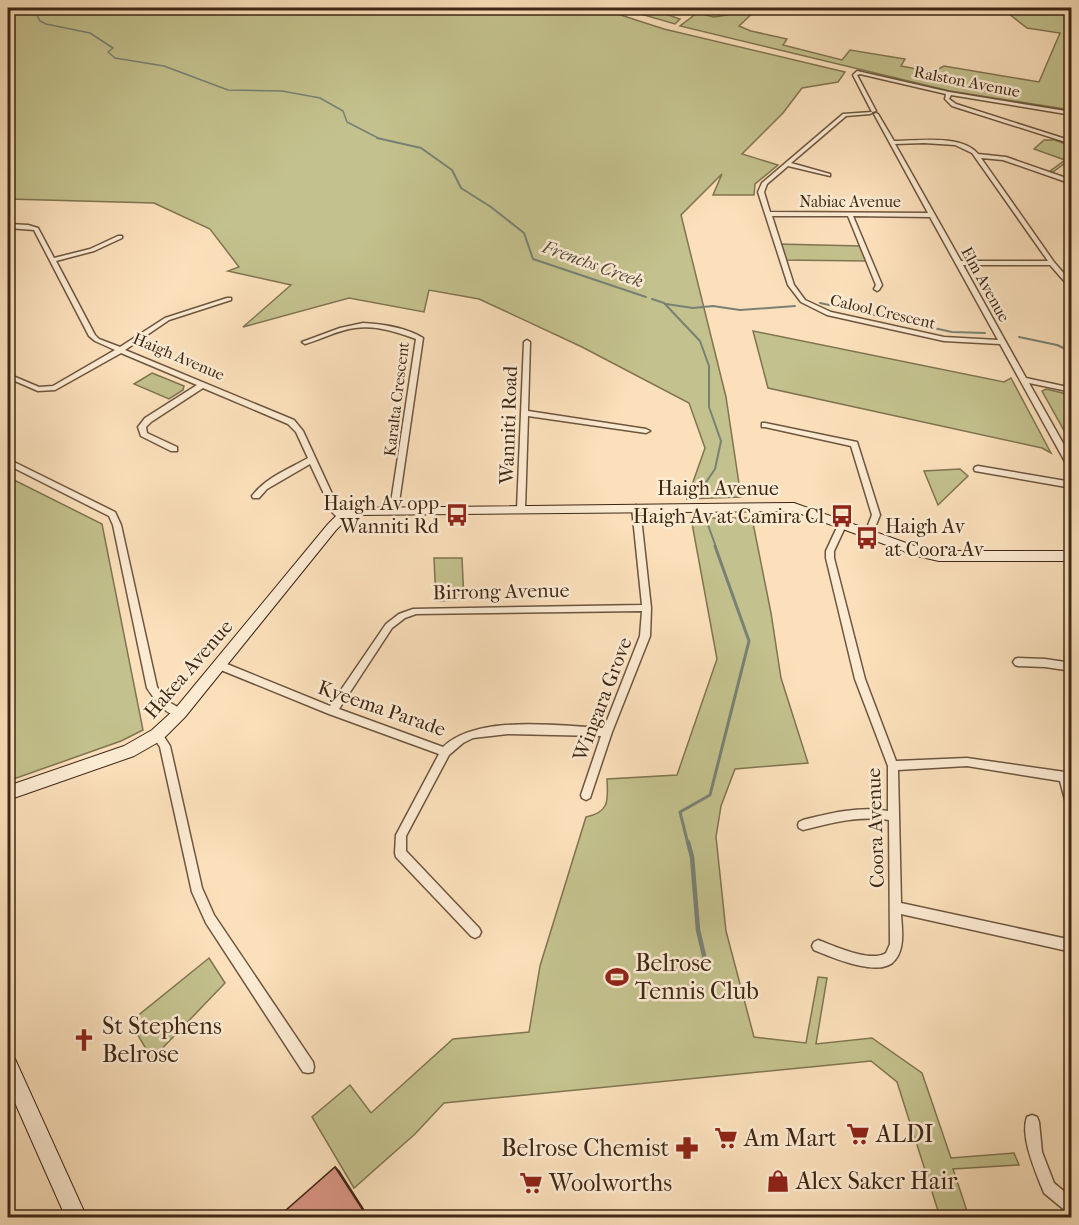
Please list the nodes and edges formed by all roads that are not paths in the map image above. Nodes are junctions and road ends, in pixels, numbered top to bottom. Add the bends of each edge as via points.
1 (858, 72) joint
2 (949, 93) junction
3 (874, 113) junction
4 (1071, 114) edge
5 (893, 143) junction
6 (1071, 143) edge
7 (978, 156) junction
8 (787, 164) junction
9 (828, 175) dead end
10 (1071, 182) edge
11 (769, 214) junction
12 (850, 215) junction
13 (932, 215) junction
14 (8, 226) edge
15 (120, 237) dead end
16 (53, 260) junction
17 (959, 263) junction
18 (1052, 263) junction
19 (1071, 288) edge
20 (877, 290) dead end
21 (229, 298) dead end
22 (305, 342) dead end
23 (527, 342) dead end
24 (1002, 342) junction
25 (121, 349) junction
26 (8, 376) edge
27 (1024, 380) junction
28 (204, 384) junction
29 (1071, 390) edge
30 (525, 413) junction
31 (765, 425) dead end
32 (646, 431) dead end
33 (174, 449) dead end
34 (312, 460) junction
35 (8, 462) edge
36 (1071, 467) edge
37 (978, 468) dead end
38 (1071, 485) edge
39 (256, 496) dead end
40 (636, 508) junction
41 (394, 509) junction
42 (521, 509) junction
43 (356, 511) joint
44 (342, 517) junction
45 (843, 524) junction
46 (869, 533) junction
47 (1071, 556) edge
48 (647, 608) junction
49 (1018, 662) dead end
50 (219, 665) junction
51 (1071, 667) edge
52 (332, 711) junction
53 (180, 713) junction
54 (607, 732) junction
55 (157, 735) junction
56 (445, 752) junction
57 (893, 766) junction
58 (1068, 777) edge
59 (8, 793) edge
60 (586, 795) dead end
61 (1071, 807) edge
62 (892, 816) junction
63 (802, 825) dead end
64 (896, 907) junction
65 (475, 932) dead end
66 (818, 946) dead end
67 (1071, 946) edge
68 (8, 1066) edge
69 (309, 1067) dead end
70 (1032, 1122) dead end
71 (1071, 1207) edge
72 (77, 1218) edge

1 - 2 street, Ralston Avenue
1 - 3 street, Elm Avenue via 855,75
2 - 4 street, Ralston Avenue
2 - 6 street via 947,99 954,105
3 - 5 street, Elm Avenue
3 - 8 street, Calool Crescent via 846,115
5 - 7 street via 952,143 968,147
5 - 13 street, Elm Avenue
7 - 10 street via 1005,158
7 - 18 street
8 - 9 street
8 - 11 street, Calool Crescent via 765,183 761,192
11 - 12 street, Nabiac Avenue
11 - 24 street, Calool Crescent via 791,285 814,308 944,339
12 - 13 street, Nabiac Avenue
12 - 20 street via 879,285
13 - 17 street, Elm Avenue
14 - 16 street, Haigh Avenue via 36,230
15 - 16 street via 92,250
16 - 25 street, Haigh Avenue via 92,336
17 - 18 street
17 - 24 street, Elm Avenue
18 - 19 street
21 - 25 street via 167,319
22 - 41 street, Karalta Crescent via 364,325 420,338
23 - 30 street, Wanniti Road
24 - 27 street, Elm Avenue
25 - 26 street via 47,390
25 - 28 street, Haigh Avenue
27 - 29 street
27 - 36 street, Elm Avenue
28 - 33 street via 142,427 144,434
28 - 34 street, Haigh Avenue via 291,422
30 - 32 street
30 - 42 street, Wanniti Road
31 - 46 street via 854,444 876,515
34 - 39 street
34 - 44 street, Haigh Avenue
35 - 53 street via 111,514 117,525 152,688 164,704
37 - 38 street
40 - 42 street, Haigh Avenue
40 - 45 street, Haigh Avenue via 794,507
40 - 48 street, Wingara Grove
41 - 42 street, Haigh Avenue
41 - 43 street, Haigh Avenue
43 - 44 street, Hakea Avenue
44 - 50 street, Hakea Avenue
45 - 46 street, Haigh Avenue
45 - 57 street, Coora Avenue via 830,558 860,680
46 - 47 street, Haigh Avenue via 939,556
48 - 52 street, Birrong Avenue via 416,611 389,626
48 - 54 street, Wingara Grove via 645,636
49 - 51 street
50 - 52 street, Kyeema Parade
50 - 53 street, Hakea Avenue
52 - 56 street, Kyeema Parade
53 - 55 street, Hakea Avenue
54 - 56 street, Kyeema Parade via 475,733 459,739
54 - 60 street, Wingara Grove
55 - 59 street, Hakea Avenue via 129,751
55 - 69 street via 165,746 196,888 210,920
56 - 65 street via 400,835 400,853
57 - 58 street via 967,762
57 - 62 street, Coora Avenue
58 - 61 street
62 - 63 street via 842,815
62 - 64 street, Coora Avenue
64 - 66 street, Coora Avenue via 896,944 887,960 862,960
64 - 67 street
68 - 72 street
70 - 71 street via 1035,1152 1048,1188

